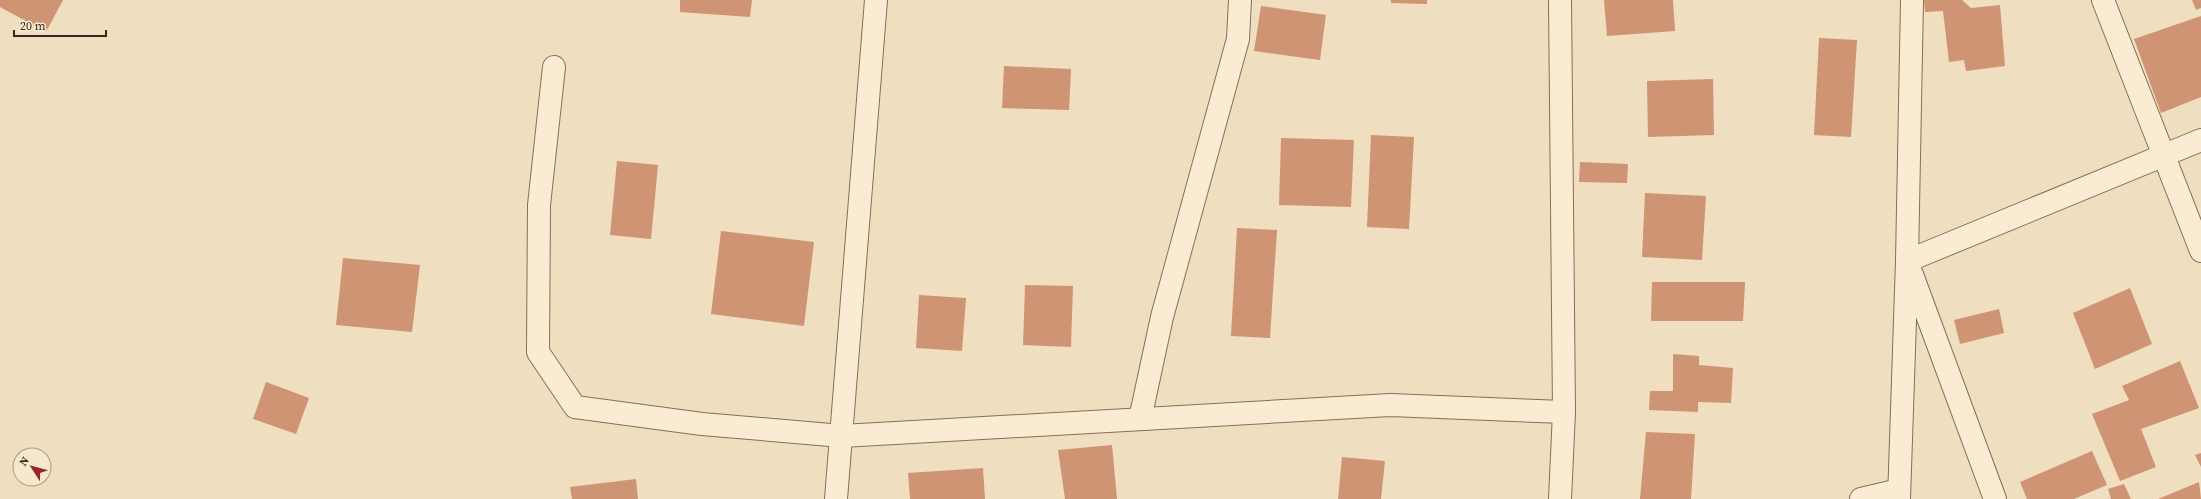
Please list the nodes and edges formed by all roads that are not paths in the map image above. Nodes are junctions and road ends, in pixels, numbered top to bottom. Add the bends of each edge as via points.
1 (876, 0) edge
2 (1240, 0) edge
3 (1560, 0) edge
4 (1912, 0) edge
5 (2103, 0) edge
6 (554, 67) dead end
7 (2201, 140) edge
8 (2164, 156) junction
9 (2201, 252) edge
10 (1907, 260) junction
11 (1564, 412) junction
12 (1140, 419) junction
13 (842, 436) junction
14 (1899, 494) edge
15 (836, 499) edge
16 (1560, 499) edge
17 (1862, 499) edge
18 (1995, 499) edge

1 - 13 street
2 - 12 street via 1238,39 1162,317
3 - 11 street
4 - 10 street
5 - 8 street
6 - 13 street via 539,205 538,352 574,407 702,424
7 - 8 street
8 - 9 street
8 - 10 street
10 - 14 street
10 - 18 street
11 - 12 street via 1390,405
11 - 16 street
12 - 13 street
13 - 15 street
14 - 17 street

